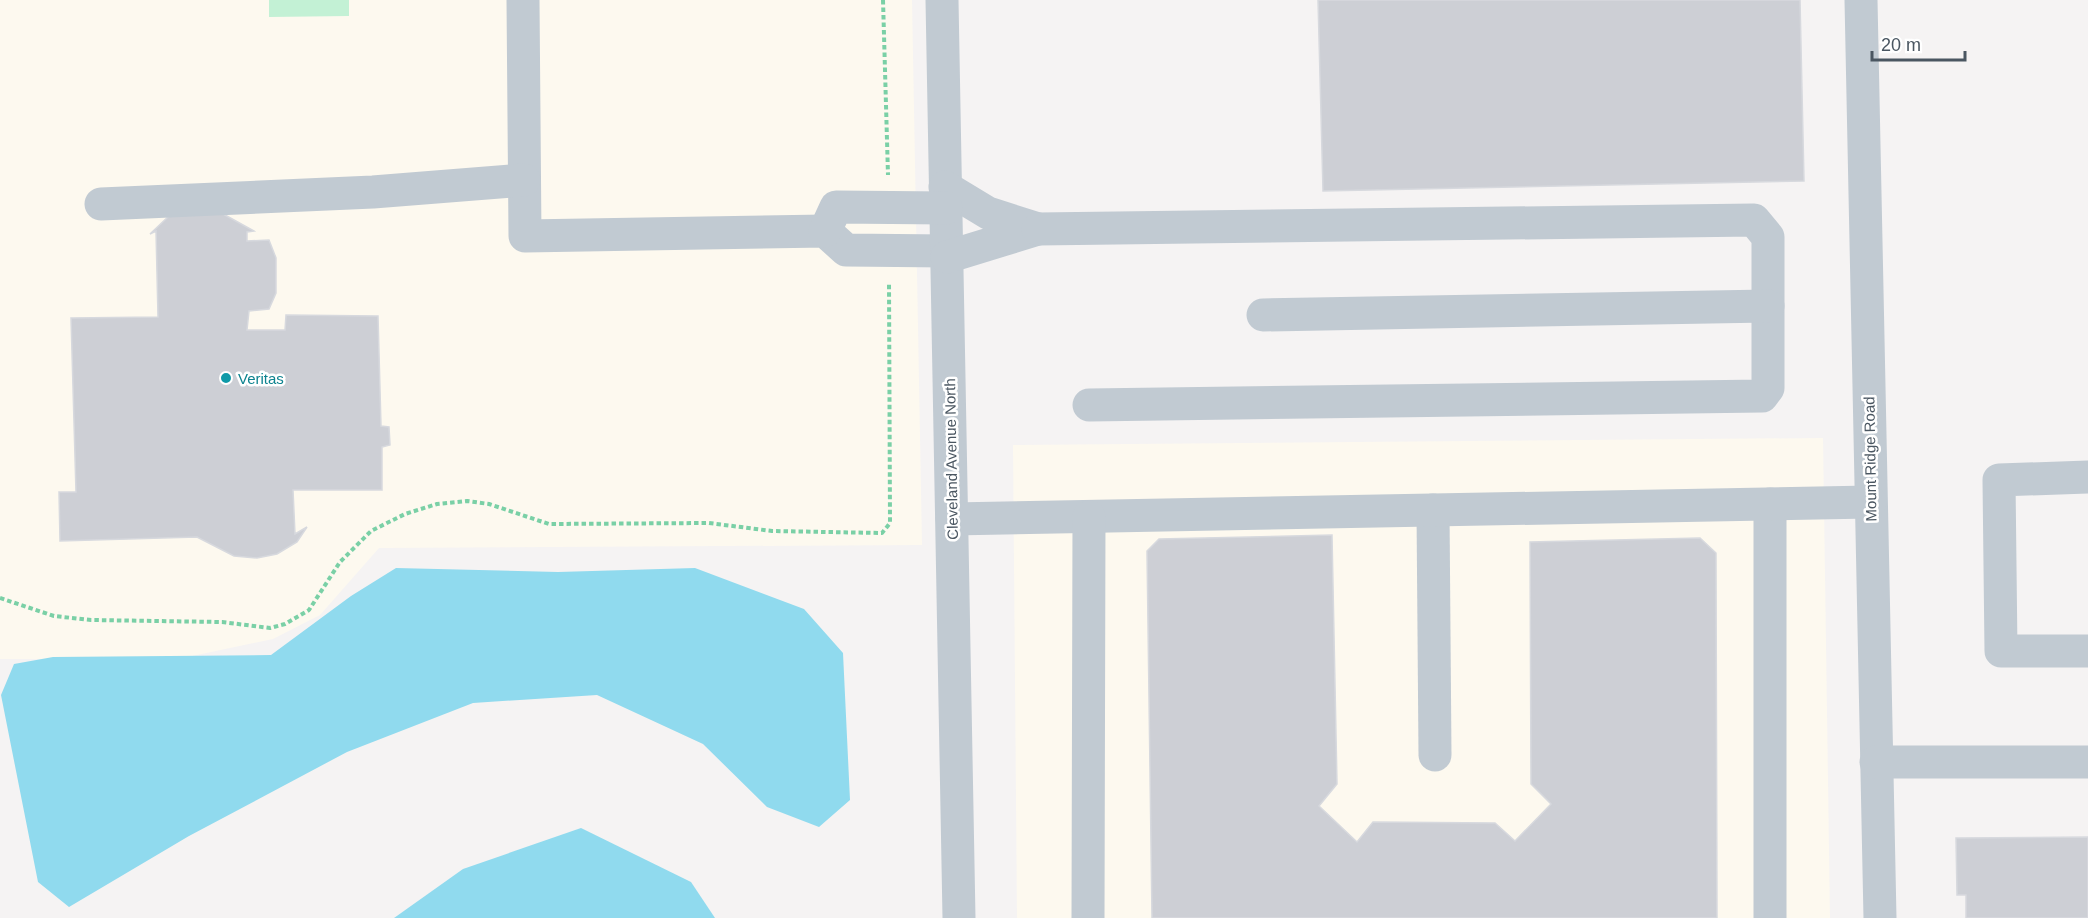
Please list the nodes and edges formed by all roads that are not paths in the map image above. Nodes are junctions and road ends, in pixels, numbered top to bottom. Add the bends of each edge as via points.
1 (523, 0) edge
2 (942, 0) edge
3 (1861, 0) edge
4 (524, 180) junction
5 (946, 197) junction
6 (101, 204) dead end
7 (1038, 229) junction
8 (825, 231) junction
9 (947, 254) junction
10 (1768, 306) junction
11 (1263, 315) dead end
12 (1089, 405) dead end
13 (2088, 477) edge
14 (1870, 502) junction
15 (1770, 504) junction
16 (1433, 510) junction
17 (1089, 517) junction
18 (952, 519) junction
19 (2088, 651) edge
20 (1435, 755) dead end
21 (1876, 762) junction
22 (2088, 762) edge
23 (959, 918) edge
24 (1088, 918) edge
25 (1770, 918) edge
26 (1880, 918) edge

1 - 4 street
2 - 5 street, Cleveland Avenue North
3 - 14 street, Mount Ridge Road
4 - 6 street via 373,192
4 - 8 street via 525,237
5 - 7 street
5 - 8 street via 888,207 836,207
5 - 9 street, Cleveland Avenue North
7 - 9 street
7 - 10 street via 1754,220 1768,237
8 - 9 street via 846,250
9 - 18 street, Cleveland Avenue North
10 - 11 street
10 - 12 street via 1768,388 1762,396
13 - 19 street via 1999,480 2001,651
14 - 15 street
14 - 21 street, Mount Ridge Road
15 - 16 street
15 - 25 street
16 - 17 street
16 - 20 street
17 - 18 street
17 - 24 street
18 - 23 street, Cleveland Avenue North
21 - 22 street
21 - 26 street, Mount Ridge Road

